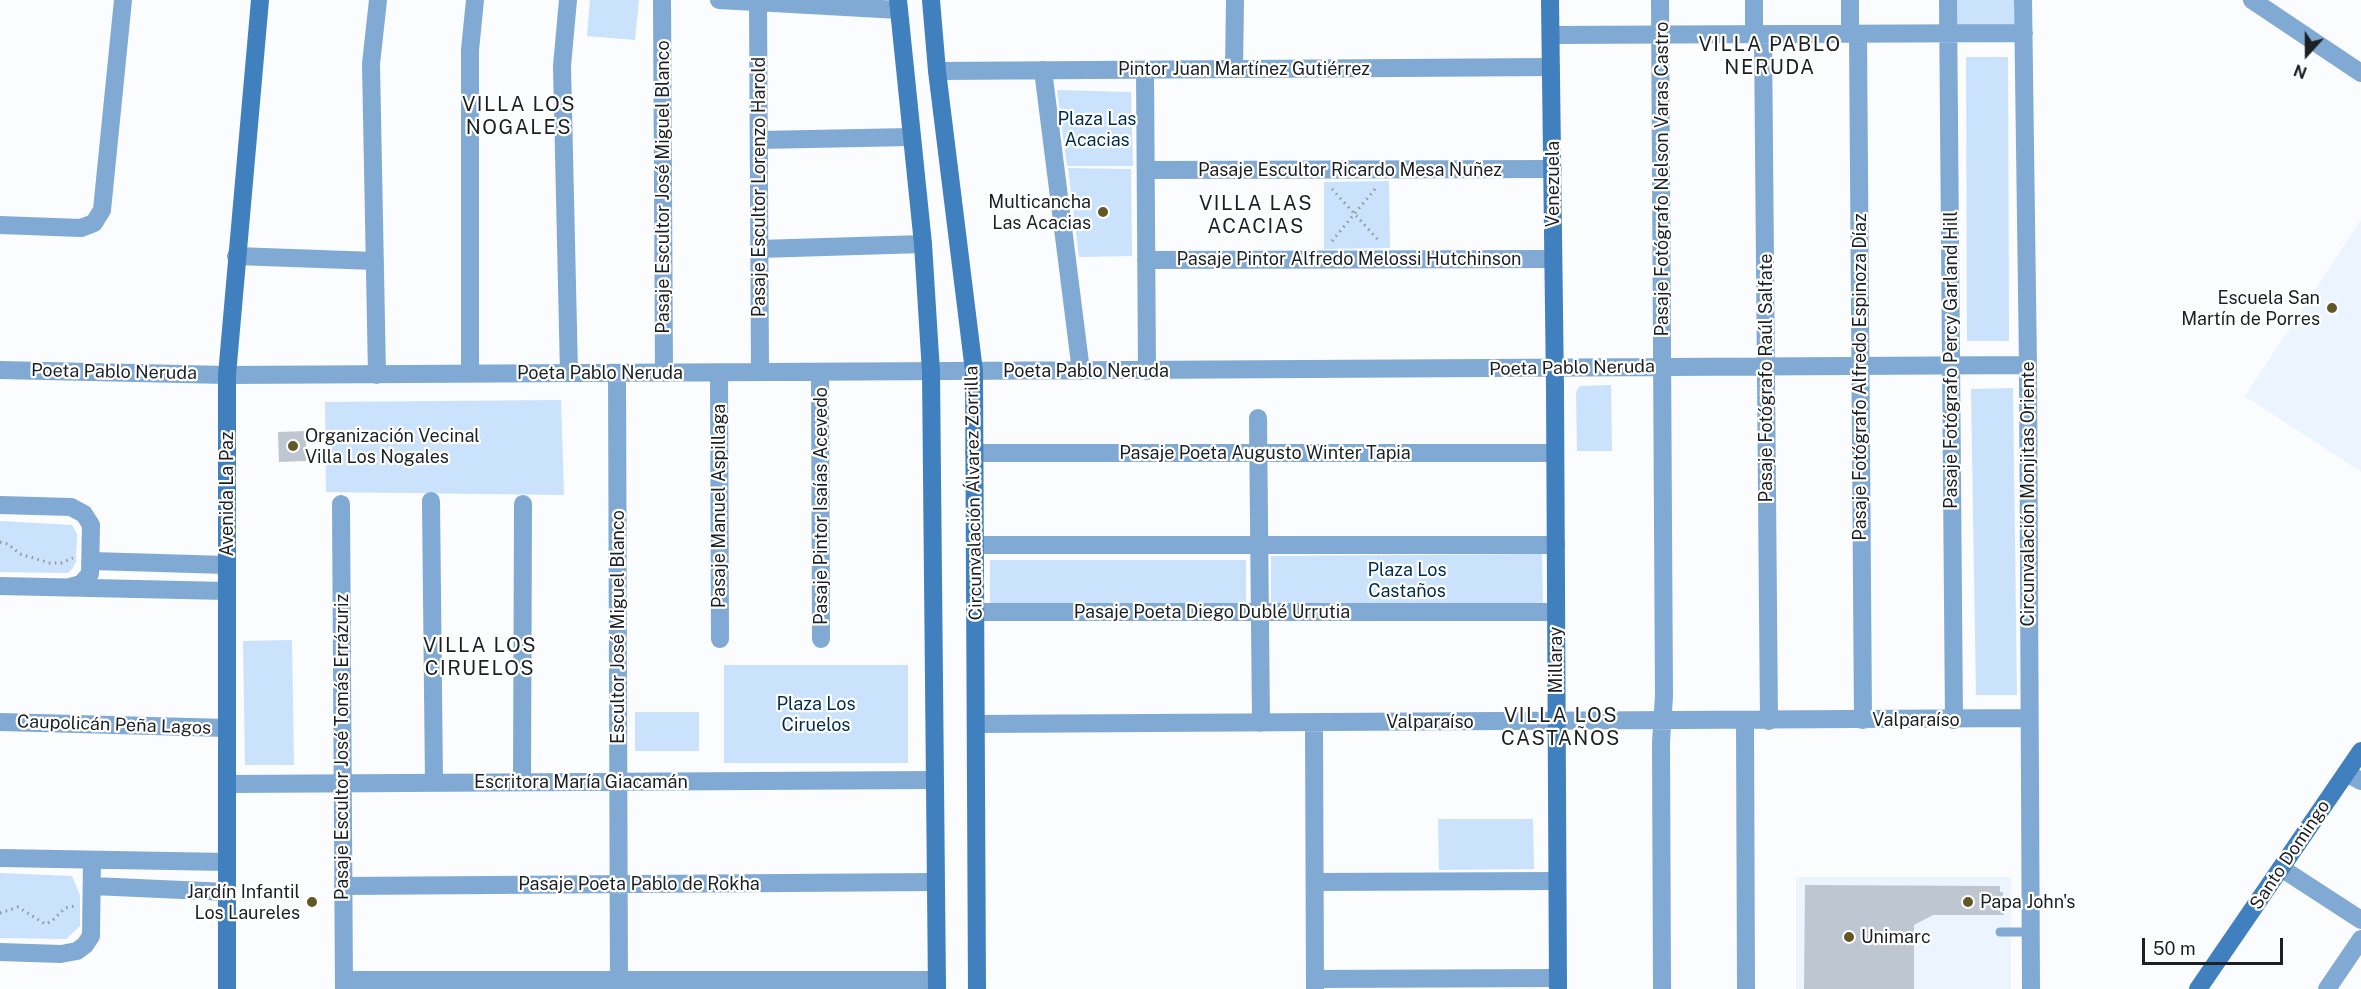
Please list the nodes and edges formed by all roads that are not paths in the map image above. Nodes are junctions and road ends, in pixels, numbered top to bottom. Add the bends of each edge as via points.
1 (123, 0) edge
2 (260, 0) edge
3 (378, 0) edge
4 (475, 0) edge
5 (568, 0) edge
6 (662, 0) edge
7 (719, 0) edge
8 (931, 0) edge
9 (1234, 0) edge
10 (1550, 0) edge
11 (1660, 0) edge
12 (1754, 0) edge
13 (1850, 0) edge
14 (1948, 0) edge
15 (2023, 0) edge
16 (2252, 0) edge
17 (758, 2) junction
18 (898, 5) edge
19 (2024, 33) junction
20 (1759, 34) junction
21 (1854, 34) junction
22 (1948, 34) junction
23 (1551, 35) junction
24 (1660, 35) junction
25 (1551, 68) junction
26 (1234, 69) junction
27 (1043, 70) junction
28 (1145, 70) junction
29 (937, 71) junction
30 (2361, 73) edge
31 (911, 137) junction
32 (759, 140) junction
33 (1146, 170) junction
34 (1553, 170) junction
35 (0, 225) edge
36 (923, 244) junction
37 (759, 249) junction
38 (236, 256) junction
39 (1552, 259) junction
40 (1146, 260) junction
41 (375, 261) junction
42 (2028, 365) junction
43 (1766, 366) junction
44 (1860, 366) junction
45 (1951, 366) junction
46 (1554, 367) junction
47 (1663, 367) junction
48 (0, 370) edge
49 (1147, 370) junction
50 (974, 371) junction
51 (1081, 371) junction
52 (760, 372) junction
53 (820, 372) junction
54 (931, 372) junction
55 (568, 373) junction
56 (617, 373) junction
57 (664, 373) junction
58 (719, 373) junction
59 (470, 374) junction
60 (227, 375) junction
61 (377, 375) junction
62 (1258, 418) dead end
63 (974, 453) junction
64 (1258, 453) junction
65 (1556, 453) junction
66 (431, 501) dead end
67 (341, 504) dead end
68 (523, 504) dead end
69 (0, 505) edge
70 (975, 545) junction
71 (1259, 545) junction
72 (1556, 545) junction
73 (92, 556) junction
74 (227, 565) junction
75 (0, 586) edge
76 (65, 588) junction
77 (228, 591) junction
78 (975, 612) junction
79 (1260, 612) junction
80 (1556, 612) junction
81 (720, 639) dead end
82 (821, 639) dead end
83 (1664, 718) junction
84 (2028, 718) junction
85 (1863, 720) junction
86 (1954, 720) junction
87 (1745, 721) junction
88 (1768, 721) junction
89 (0, 722) edge
90 (1557, 722) junction
91 (1262, 723) junction
92 (1314, 723) junction
93 (976, 724) junction
94 (227, 728) junction
95 (2361, 751) edge
96 (2354, 777) edge
97 (934, 780) junction
98 (522, 782) junction
99 (618, 782) junction
100 (342, 783) junction
101 (434, 783) junction
102 (227, 784) junction
103 (0, 858) edge
104 (92, 860) junction
105 (227, 862) junction
106 (2281, 868) junction
107 (935, 882) junction
108 (1315, 882) junction
109 (1557, 882) junction
110 (619, 884) junction
111 (343, 886) junction
112 (227, 892) junction
113 (92, 895) junction
114 (2361, 920) edge
115 (2000, 932) dead end
116 (2031, 932) junction
117 (2361, 939) edge
118 (0, 952) edge
119 (1315, 984) edge
120 (1558, 984) edge
121 (344, 985) edge
122 (619, 985) edge
123 (937, 985) edge
124 (227, 989) edge
125 (977, 989) edge
126 (1662, 989) edge
127 (1746, 989) edge
128 (2031, 989) edge
129 (2198, 989) edge
130 (2327, 989) edge

1 - 35 street via 102,210 94,223 81,228
2 - 38 street, Avenida La Paz
3 - 41 street via 371,64
4 - 59 street via 470,50
5 - 55 street via 562,66
6 - 57 street, Pasaje Escultor José Miguel Blanco
7 - 17 street
8 - 29 street, Circunvalación Álvarez Zorrilla
9 - 26 street
10 - 23 street, Venezuela
11 - 24 street, Pasaje Fotógrafo Nelson Varas Castro
12 - 20 street, Pasaje Fotógrafo Raúl Salfate
13 - 21 street, Pasaje Fotógrafo Alfredo Espinoza Díaz
14 - 22 street, Pasaje Fotógrafo Percy Garland Hill
15 - 19 street, Circunvalación Monjitas Oriente
16 - 30 street
17 - 18 street
17 - 32 street, Pasaje Escultor Lorenzo Harold
18 - 31 street
19 - 22 street
19 - 42 street, Circunvalación Monjitas Oriente
20 - 21 street
20 - 24 street
20 - 43 street, Pasaje Fotógrafo Raúl Salfate
21 - 22 street
21 - 44 street, Pasaje Fotógrafo Alfredo Espinoza Díaz
22 - 45 street, Pasaje Fotógrafo Percy Garland Hill
23 - 24 street
23 - 25 street, Venezuela
24 - 47 street, Pasaje Fotógrafo Nelson Varas Castro
25 - 26 street, Pintor Juan Martínez Gutiérrez
25 - 34 street, Venezuela
26 - 28 street, Pintor Juan Martínez Gutiérrez
27 - 28 street, Pintor Juan Martínez Gutiérrez
27 - 29 street, Pintor Juan Martínez Gutiérrez
27 - 51 street
28 - 33 street
29 - 50 street, Circunvalación Álvarez Zorrilla
31 - 32 street
31 - 36 street
32 - 37 street, Pasaje Escultor Lorenzo Harold
33 - 34 street, Pasaje Escultor Ricardo Mesa Nuñez
33 - 40 street
34 - 39 street, Venezuela
36 - 37 street
36 - 54 street
37 - 52 street, Pasaje Escultor Lorenzo Harold
38 - 41 street
38 - 60 street, Avenida La Paz
39 - 40 street, Pasaje Pintor Alfredo Melossi Hutchinson
39 - 46 street, Venezuela
40 - 49 street
41 - 61 street
42 - 45 street, Poeta Pablo Neruda
42 - 84 street, Circunvalación Monjitas Oriente
43 - 44 street, Poeta Pablo Neruda
43 - 47 street, Poeta Pablo Neruda
43 - 88 street, Pasaje Fotógrafo Raúl Salfate
44 - 45 street, Poeta Pablo Neruda
44 - 85 street, Pasaje Fotógrafo Alfredo Espinoza Díaz
45 - 86 street, Pasaje Fotógrafo Percy Garland Hill
46 - 47 street, Poeta Pablo Neruda
46 - 49 street, Poeta Pablo Neruda
46 - 65 street, Millaray
47 - 83 street, Pasaje Fotógrafo Nelson Varas Castro
48 - 60 street, Poeta Pablo Neruda
49 - 51 street, Poeta Pablo Neruda
50 - 51 street, Poeta Pablo Neruda
50 - 54 street, Poeta Pablo Neruda
50 - 63 street, Circunvalación Álvarez Zorrilla
52 - 53 street, Poeta Pablo Neruda
52 - 58 street, Poeta Pablo Neruda
53 - 54 street, Poeta Pablo Neruda
53 - 82 street, Pasaje Pintor Isaías Acevedo
54 - 97 street
55 - 56 street, Poeta Pablo Neruda
55 - 59 street, Poeta Pablo Neruda
56 - 57 street, Poeta Pablo Neruda
56 - 99 street, Escultor José Miguel Blanco
57 - 58 street, Poeta Pablo Neruda
58 - 81 street, Pasaje Manuel Aspillaga
59 - 61 street, Poeta Pablo Neruda
60 - 61 street, Poeta Pablo Neruda
60 - 74 street, Avenida La Paz
62 - 64 street
63 - 64 street, Pasaje Poeta Augusto Winter Tapia
63 - 70 street, Circunvalación Álvarez Zorrilla
64 - 65 street, Pasaje Poeta Augusto Winter Tapia
64 - 71 street
65 - 72 street, Millaray
66 - 101 street
67 - 100 street, Pasaje Escultor José Tomás Errázuriz
68 - 98 street
69 - 73 street via 71,507 84,514 91,525
70 - 71 street
70 - 78 street, Circunvalación Álvarez Zorrilla
71 - 72 street
71 - 79 street
72 - 80 street, Millaray
73 - 74 street
73 - 76 street via 90,574 81,584
74 - 77 street, Avenida La Paz
75 - 76 street
76 - 77 street
77 - 94 street, Avenida La Paz
78 - 79 street, Pasaje Poeta Diego Dublé Urrutia
78 - 93 street, Circunvalación Álvarez Zorrilla
79 - 80 street, Pasaje Poeta Diego Dublé Urrutia
79 - 91 street
80 - 90 street, Millaray
83 - 87 street, Valparaíso
83 - 90 street, Valparaíso
83 - 126 street, Pasaje Fotógrafo Nelson Varas Castro
84 - 86 street, Valparaíso
84 - 116 street, Circunvalación Monjitas Oriente
85 - 86 street, Valparaíso
85 - 88 street, Valparaíso
87 - 88 street, Valparaíso
87 - 127 street
89 - 94 street, Caupolicán Peña Lagos
90 - 92 street, Valparaíso
90 - 109 street, Millaray
91 - 92 street, Valparaíso
91 - 93 street, Valparaíso
92 - 108 street
93 - 125 street, Circunvalación Álvarez Zorrilla
94 - 102 street, Avenida La Paz
95 - 96 street, Santo Domingo
96 - 106 street, Santo Domingo
97 - 99 street, Escritora María Giacamán
97 - 107 street
98 - 99 street, Escritora María Giacamán
98 - 101 street, Escritora María Giacamán
99 - 110 street, Escultor José Miguel Blanco
100 - 101 street, Escritora María Giacamán
100 - 102 street, Escritora María Giacamán
100 - 111 street, Pasaje Escultor José Tomás Errázuriz
102 - 105 street, Avenida La Paz
103 - 104 street
104 - 105 street
104 - 113 street
105 - 112 street, Avenida La Paz
106 - 114 street
106 - 129 street, Santo Domingo
107 - 110 street, Pasaje Poeta Pablo de Rokha
107 - 123 street
108 - 109 street
108 - 119 street
109 - 120 street, Millaray
110 - 111 street, Pasaje Poeta Pablo de Rokha
110 - 122 street, Escultor José Miguel Blanco
111 - 121 street, Pasaje Escultor José Tomás Errázuriz
112 - 113 street
112 - 124 street, Avenida La Paz
113 - 118 street via 91,936 77,951
115 - 116 lane
116 - 128 street, Circunvalación Monjitas Oriente
117 - 130 street
119 - 120 street
121 - 122 street
122 - 123 street

